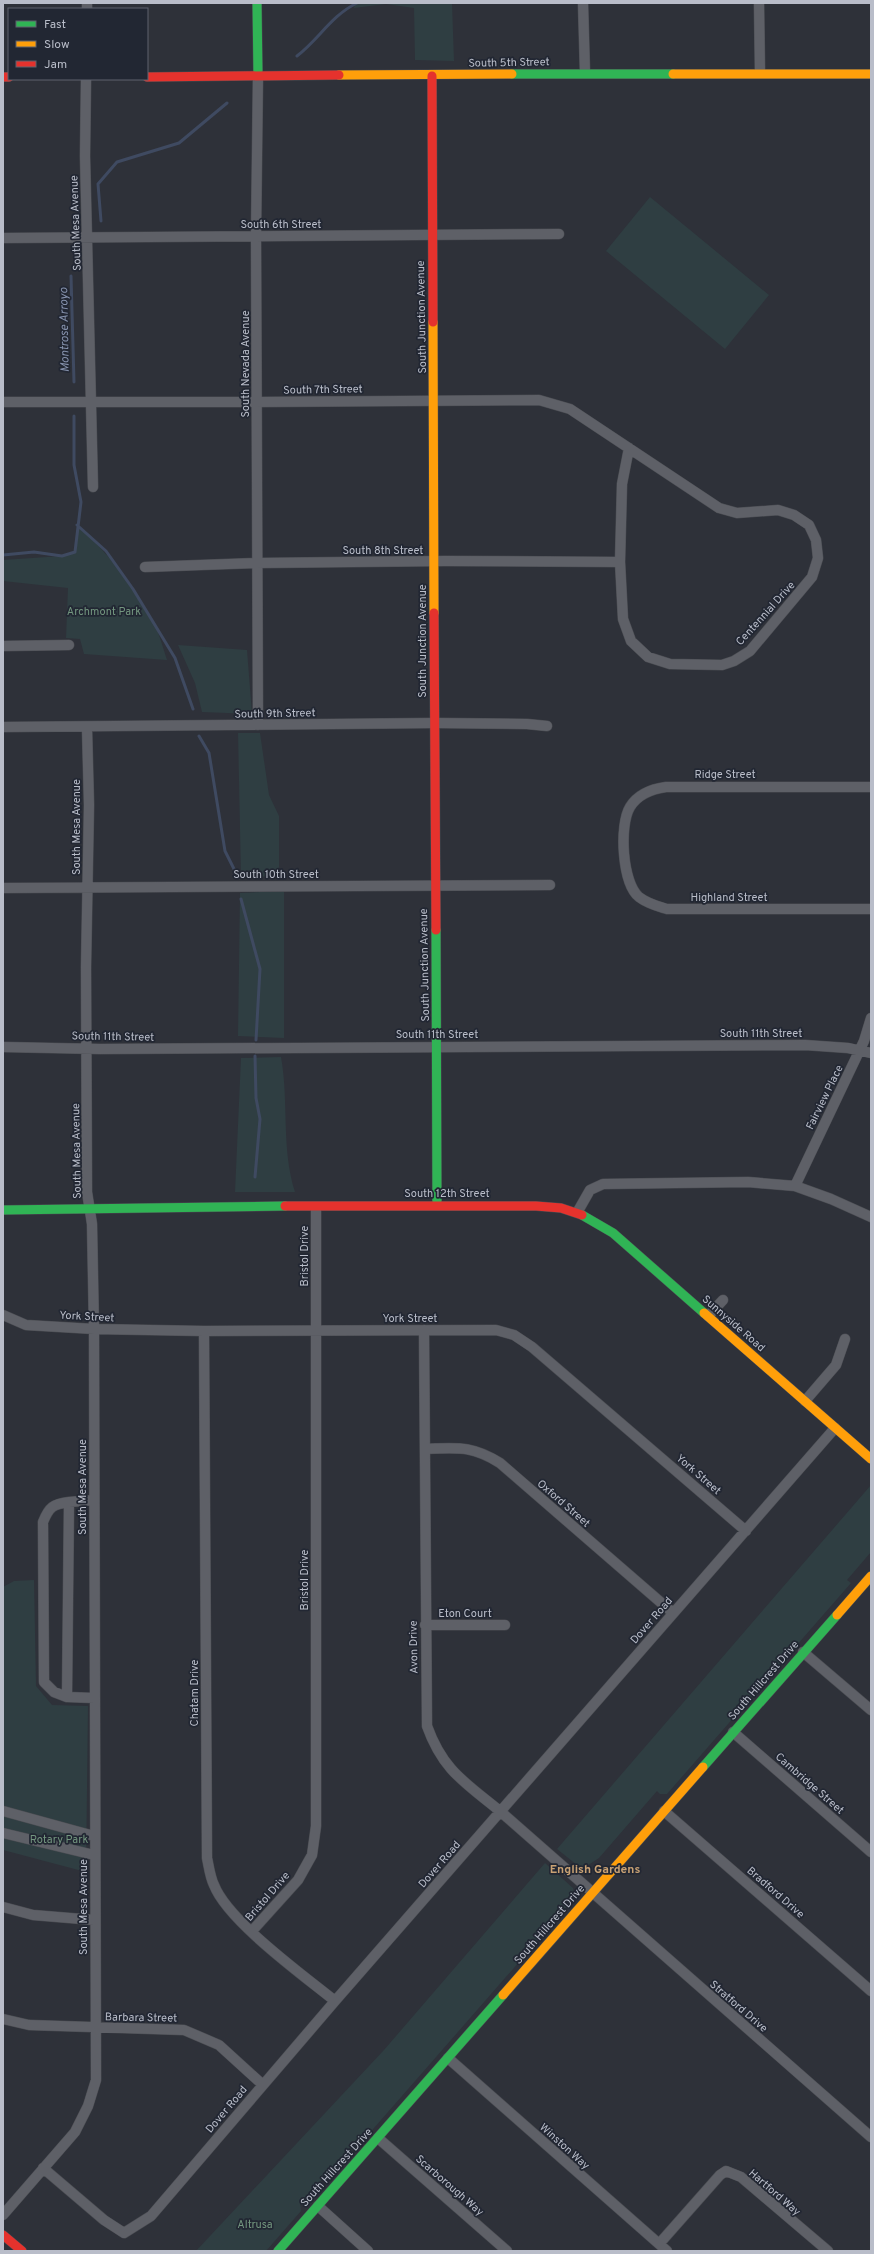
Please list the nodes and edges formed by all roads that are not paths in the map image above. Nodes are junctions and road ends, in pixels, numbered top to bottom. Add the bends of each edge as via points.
1 (257, 3) edge
2 (583, 3) edge
3 (759, 3) edge
4 (585, 73) junction
5 (760, 74) junction
6 (871, 74) edge
7 (258, 75) junction
8 (148, 76) edge
9 (432, 76) junction
10 (86, 80) edge
11 (559, 234) dead end
12 (432, 235) junction
13 (256, 236) junction
14 (3, 238) edge
15 (87, 238) junction
16 (434, 401) junction
17 (3, 402) edge
18 (92, 402) junction
19 (257, 402) junction
20 (629, 448) junction
21 (93, 487) dead end
22 (434, 562) junction
23 (620, 562) junction
24 (258, 563) junction
25 (145, 567) dead end
26 (68, 645) dead end
27 (3, 646) edge
28 (435, 723) junction
29 (258, 725) junction
30 (547, 726) dead end
31 (3, 727) edge
32 (87, 728) junction
33 (871, 787) edge
34 (624, 851) joint
35 (435, 885) junction
36 (550, 885) dead end
37 (89, 887) junction
38 (3, 888) edge
39 (871, 909) edge
40 (871, 1018) edge
41 (437, 1046) junction
42 (3, 1047) edge
43 (87, 1049) junction
44 (859, 1051) junction
45 (871, 1053) edge
46 (795, 1186) junction
47 (437, 1205) junction
48 (316, 1207) junction
49 (90, 1208) junction
50 (3, 1210) edge
51 (578, 1211) junction
52 (871, 1217) edge
53 (723, 1300) dead end
54 (3, 1315) edge
55 (708, 1316) junction
56 (94, 1329) junction
57 (316, 1330) junction
58 (424, 1330) junction
59 (204, 1331) junction
60 (845, 1339) dead end
61 (805, 1401) junction
62 (835, 1428) junction
63 (425, 1449) junction
64 (871, 1459) edge
65 (94, 1500) junction
66 (69, 1502) junction
67 (746, 1531) junction
68 (871, 1576) edge
69 (673, 1613) junction
70 (425, 1625) junction
71 (505, 1626) dead end
72 (803, 1652) junction
73 (67, 1697) junction
74 (94, 1698) junction
75 (871, 1710) edge
76 (734, 1732) junction
77 (3, 1811) edge
78 (664, 1811) junction
79 (501, 1812) junction
80 (3, 1833) edge
81 (94, 1836) junction
82 (871, 1852) edge
83 (94, 1855) junction
84 (592, 1893) junction
85 (3, 1907) edge
86 (94, 1920) junction
87 (252, 1931) junction
88 (871, 1991) edge
89 (335, 2001) junction
90 (3, 2019) edge
91 (96, 2028) junction
92 (448, 2058) junction
93 (263, 2085) junction
94 (871, 2137) edge
95 (378, 2138) junction
96 (43, 2168) junction
97 (318, 2206) junction
98 (3, 2215) edge
99 (3, 2235) edge
100 (663, 2248) edge
101 (22, 2251) edge
102 (278, 2251) edge
103 (368, 2251) edge
104 (507, 2251) edge
105 (828, 2251) edge

1 - 7 street, South Nevada Avenue
2 - 4 street
3 - 5 street
4 - 5 street, South 5th Street
4 - 9 street, South 5th Street
5 - 6 street, South 5th Street
7 - 8 street, South 5th Street
7 - 9 street, South 5th Street
7 - 13 street, South Nevada Avenue
9 - 12 street, South Junction Avenue
10 - 15 street, South Mesa Avenue
11 - 12 street, South 6th Street
12 - 13 street, South 6th Street
12 - 16 street, South Junction Avenue
13 - 15 street, South 6th Street
13 - 19 street, South Nevada Avenue
14 - 15 street, South 6th Street
15 - 18 street, South Mesa Avenue
16 - 19 street, South 7th Street
16 - 20 street, South 7th Street via 539,400 570,409
16 - 22 street, South Junction Avenue
17 - 18 street, South 7th Street
18 - 19 street, South 7th Street
18 - 21 street, South Mesa Avenue
19 - 24 street, South Nevada Avenue
20 - 23 street, Centennial Drive via 622,484
20 - 23 street, Centennial Drive via 719,508 737,513 778,510 794,515 808,525 816,540 818,558 812,577 750,651 722,665 670,664 648,657 631,641 623,619
22 - 23 street, South 8th Street
22 - 24 street, South 8th Street
22 - 28 street, South Junction Avenue
24 - 25 street, South 8th Street
24 - 29 street, South Nevada Avenue
26 - 27 street
28 - 29 street, South 9th Street
28 - 30 street, South 9th Street
28 - 35 street, South Junction Avenue
29 - 32 street, South 9th Street
31 - 32 street, South 9th Street
32 - 37 street, South Mesa Avenue
33 - 34 street, Ridge Street via 655,788 641,795 629,809
34 - 39 street, Highland Street via 626,874 632,888 639,897 652,905 667,909
35 - 36 street, South 10th Street
35 - 37 street, South 10th Street
35 - 41 street, South Junction Avenue
37 - 38 street, South 10th Street
37 - 43 street, South Mesa Avenue
40 - 44 street, Fairview Place
41 - 43 street, South 11th Street
41 - 44 street, South 11th Street via 805,1045
41 - 47 street, South Junction Avenue
42 - 43 street, South 11th Street
43 - 49 street, South Mesa Avenue via 87,1192
44 - 45 street, South 11th Street
44 - 46 street, Fairview Place
46 - 51 street via 748,1182 604,1184 590,1190
46 - 52 street
47 - 48 street, South 12th Street
47 - 51 street, South 12th Street via 547,1206
48 - 49 street, South 12th Street
48 - 57 street, Bristol Drive
49 - 50 street, South 12th Street
49 - 56 street, South Mesa Avenue
51 - 55 street, Sunnyside Road via 613,1233
53 - 55 street
54 - 56 street, York Street via 26,1325
55 - 61 street, Sunnyside Road
56 - 59 street, York Street
56 - 65 street, South Mesa Avenue
57 - 58 street, York Street
57 - 59 street, York Street
57 - 87 street, Bristol Drive via 316,1826 312,1855 298,1880
58 - 63 street, Avon Drive
58 - 67 street, York Street via 496,1330 514,1335
59 - 87 street, Chatam Drive via 207,1858 214,1885 229,1909
60 - 61 street via 836,1365
61 - 62 street, Sunnyside Road
62 - 64 street, Sunnyside Road
62 - 67 street, Dover Road
63 - 69 street, Oxford Street via 465,1448 500,1463
63 - 70 street, Avon Drive
65 - 66 street
65 - 74 street, South Mesa Avenue
66 - 73 street
66 - 73 street via 59,1503 48,1509 43,1522 44,1682 54,1692
67 - 69 street, Dover Road
68 - 72 street, South Hillcrest Drive
69 - 79 street, Dover Road
70 - 71 street, Eton Court
70 - 79 street, Avon Drive via 427,1726 435,1748 450,1770
72 - 75 street
72 - 76 street, South Hillcrest Drive
73 - 74 street
74 - 81 street, South Mesa Avenue
76 - 78 street, South Hillcrest Drive
76 - 82 street, Cambridge Street
77 - 81 street
78 - 84 street, South Hillcrest Drive
78 - 88 street, Bradford Drive
79 - 84 street, Avon Drive
79 - 89 street, Dover Road
80 - 83 street
81 - 83 street, South Mesa Avenue
83 - 86 street, South Mesa Avenue
84 - 92 street, South Hillcrest Drive
84 - 94 street, Stratford Drive
85 - 86 street via 33,1915
86 - 91 street, South Mesa Avenue
87 - 89 street, Chatam Drive
89 - 93 street, Dover Road
90 - 91 street, Barbara Street via 29,2025
91 - 93 street, Barbara Street via 184,2030 219,2045
91 - 96 street, South Mesa Avenue via 96,2080 88,2106 76,2132
92 - 95 street, South Hillcrest Drive
92 - 100 street, Winston Way
93 - 96 street, Dover Road via 151,2216 124,2232 104,2220
95 - 97 street, South Hillcrest Drive
95 - 104 street, Scarborough Way
96 - 98 street, South Mesa Avenue
97 - 102 street, South Hillcrest Drive
97 - 103 street
99 - 101 street
100 - 105 street, Hartford Way via 720,2175 726,2171 741,2177

